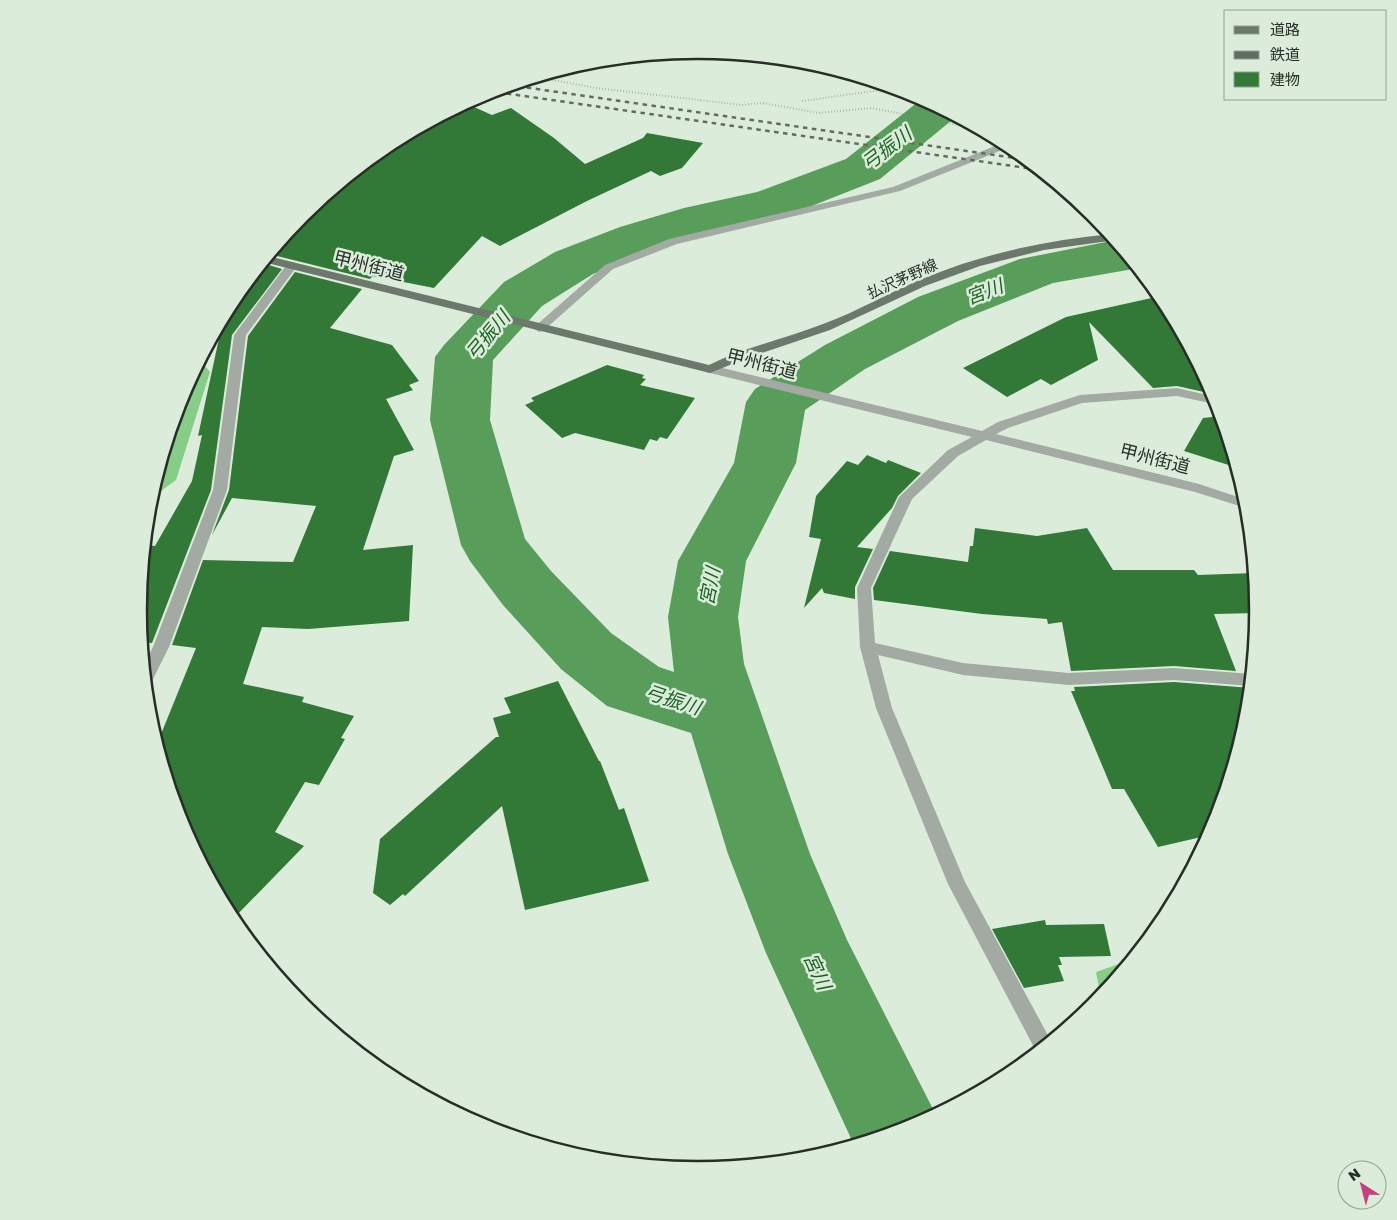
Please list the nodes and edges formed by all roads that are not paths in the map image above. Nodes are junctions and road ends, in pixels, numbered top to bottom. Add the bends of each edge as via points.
1 (999, 148) edge
2 (1105, 238) edge
3 (272, 261) edge
4 (292, 265) junction
5 (539, 328) junction
6 (710, 369) junction
7 (1208, 399) edge
8 (984, 436) junction
9 (1239, 502) edge
10 (868, 647) junction
11 (150, 668) edge
12 (1245, 679) edge
13 (1041, 1041) edge

1 - 5 street via 896,189 673,241 609,267
2 - 6 main road, 払沢茅野線 via 1032,248 980,262 931,280 841,322 732,358
3 - 4 main road, 甲州街道
4 - 5 main road, 甲州街道
4 - 11 street via 240,335 220,490
5 - 6 main road, 甲州街道
6 - 8 street, 甲州街道
7 - 8 street via 1177,392 1080,399 1003,425
8 - 9 street, 甲州街道 via 1199,488
8 - 10 street via 953,453 906,497 864,588
10 - 12 street via 963,669 1068,679 1174,674
10 - 13 street via 884,708 957,884

